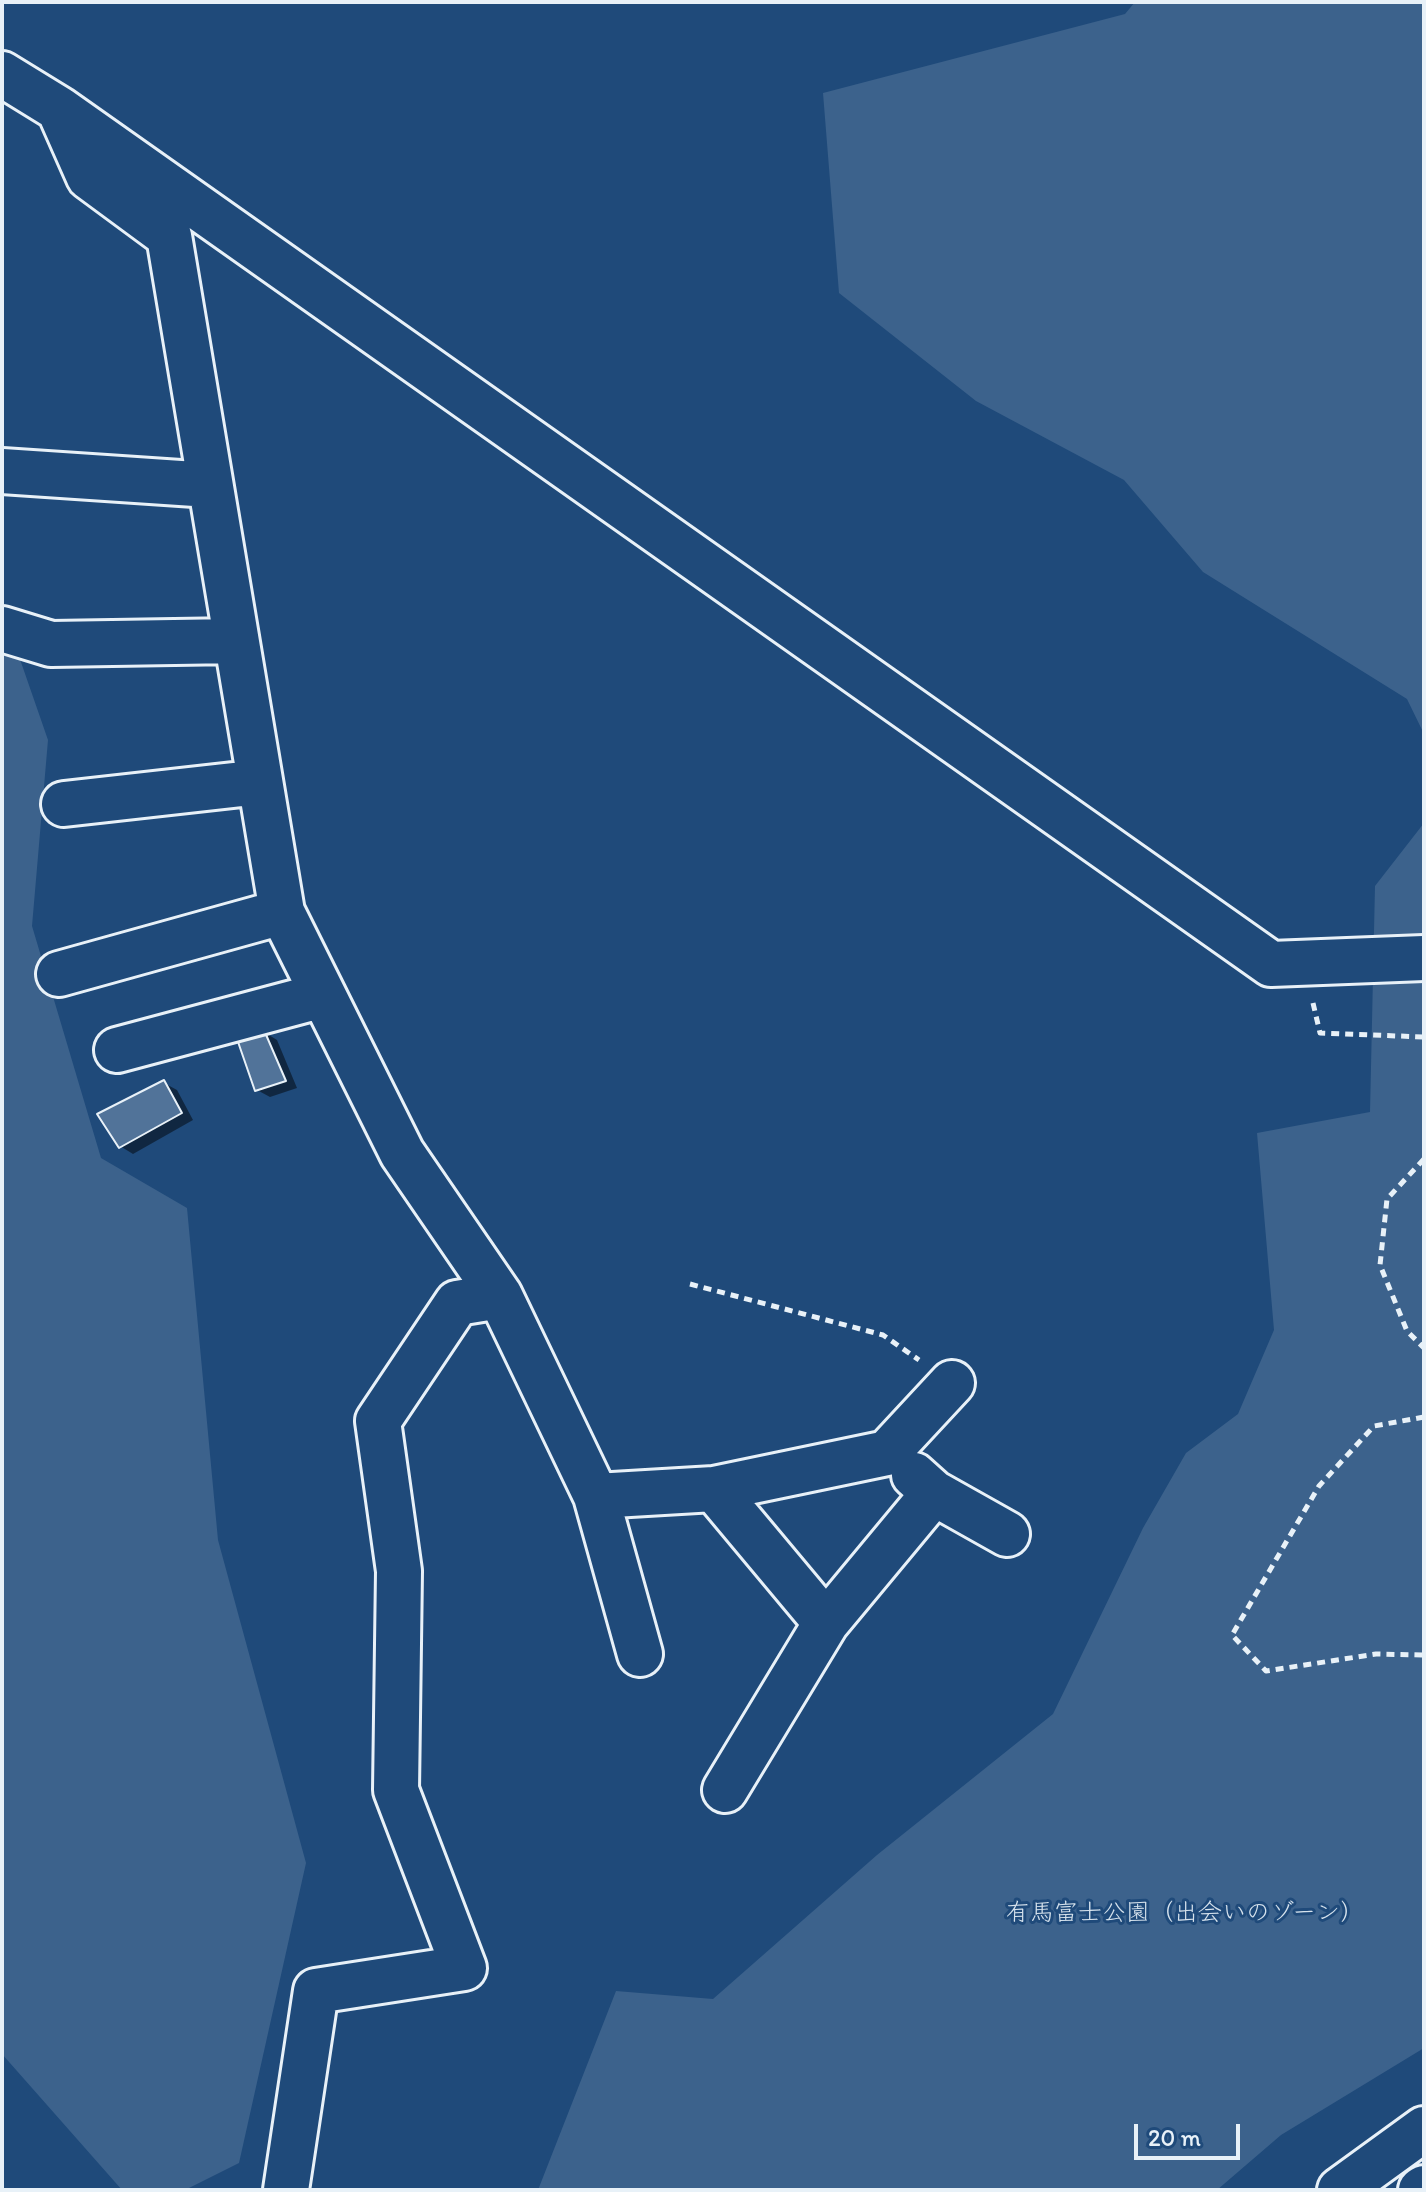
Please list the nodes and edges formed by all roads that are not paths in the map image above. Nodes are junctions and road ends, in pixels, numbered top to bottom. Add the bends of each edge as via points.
1 (2, 74) edge
2 (59, 109) junction
3 (2, 471) edge
4 (210, 485) junction
5 (2, 629) edge
6 (236, 641) junction
7 (260, 782) junction
8 (64, 804) dead end
9 (282, 912) junction
10 (1424, 958) edge
11 (59, 974) dead end
12 (323, 995) junction
13 (117, 1050) dead end
14 (500, 1296) junction
15 (952, 1383) road end
16 (887, 1453) junction
17 (714, 1489) junction
18 (934, 1493) junction
19 (596, 1496) junction
20 (1007, 1534) dead end
21 (826, 1623) junction
22 (640, 1654) dead end
23 (725, 1790) dead end
24 (1424, 2129) edge
25 (286, 2190) edge
26 (1340, 2190) edge

1 - 2 street
2 - 4 street via 89,177 169,236
2 - 10 street via 1271,964
3 - 4 street
4 - 6 street
5 - 6 street via 51,644
6 - 7 street
7 - 8 street
7 - 9 street
9 - 11 street
9 - 12 street
12 - 13 street
12 - 14 street via 402,1153
14 - 19 street
14 - 25 street via 457,1303 378,1421 399,1571 396,1790 464,1968 316,1991
15 - 16 street
16 - 17 street
16 - 18 street
17 - 19 street
17 - 21 street
18 - 20 street
18 - 21 street
19 - 22 street
21 - 23 street
24 - 26 street

